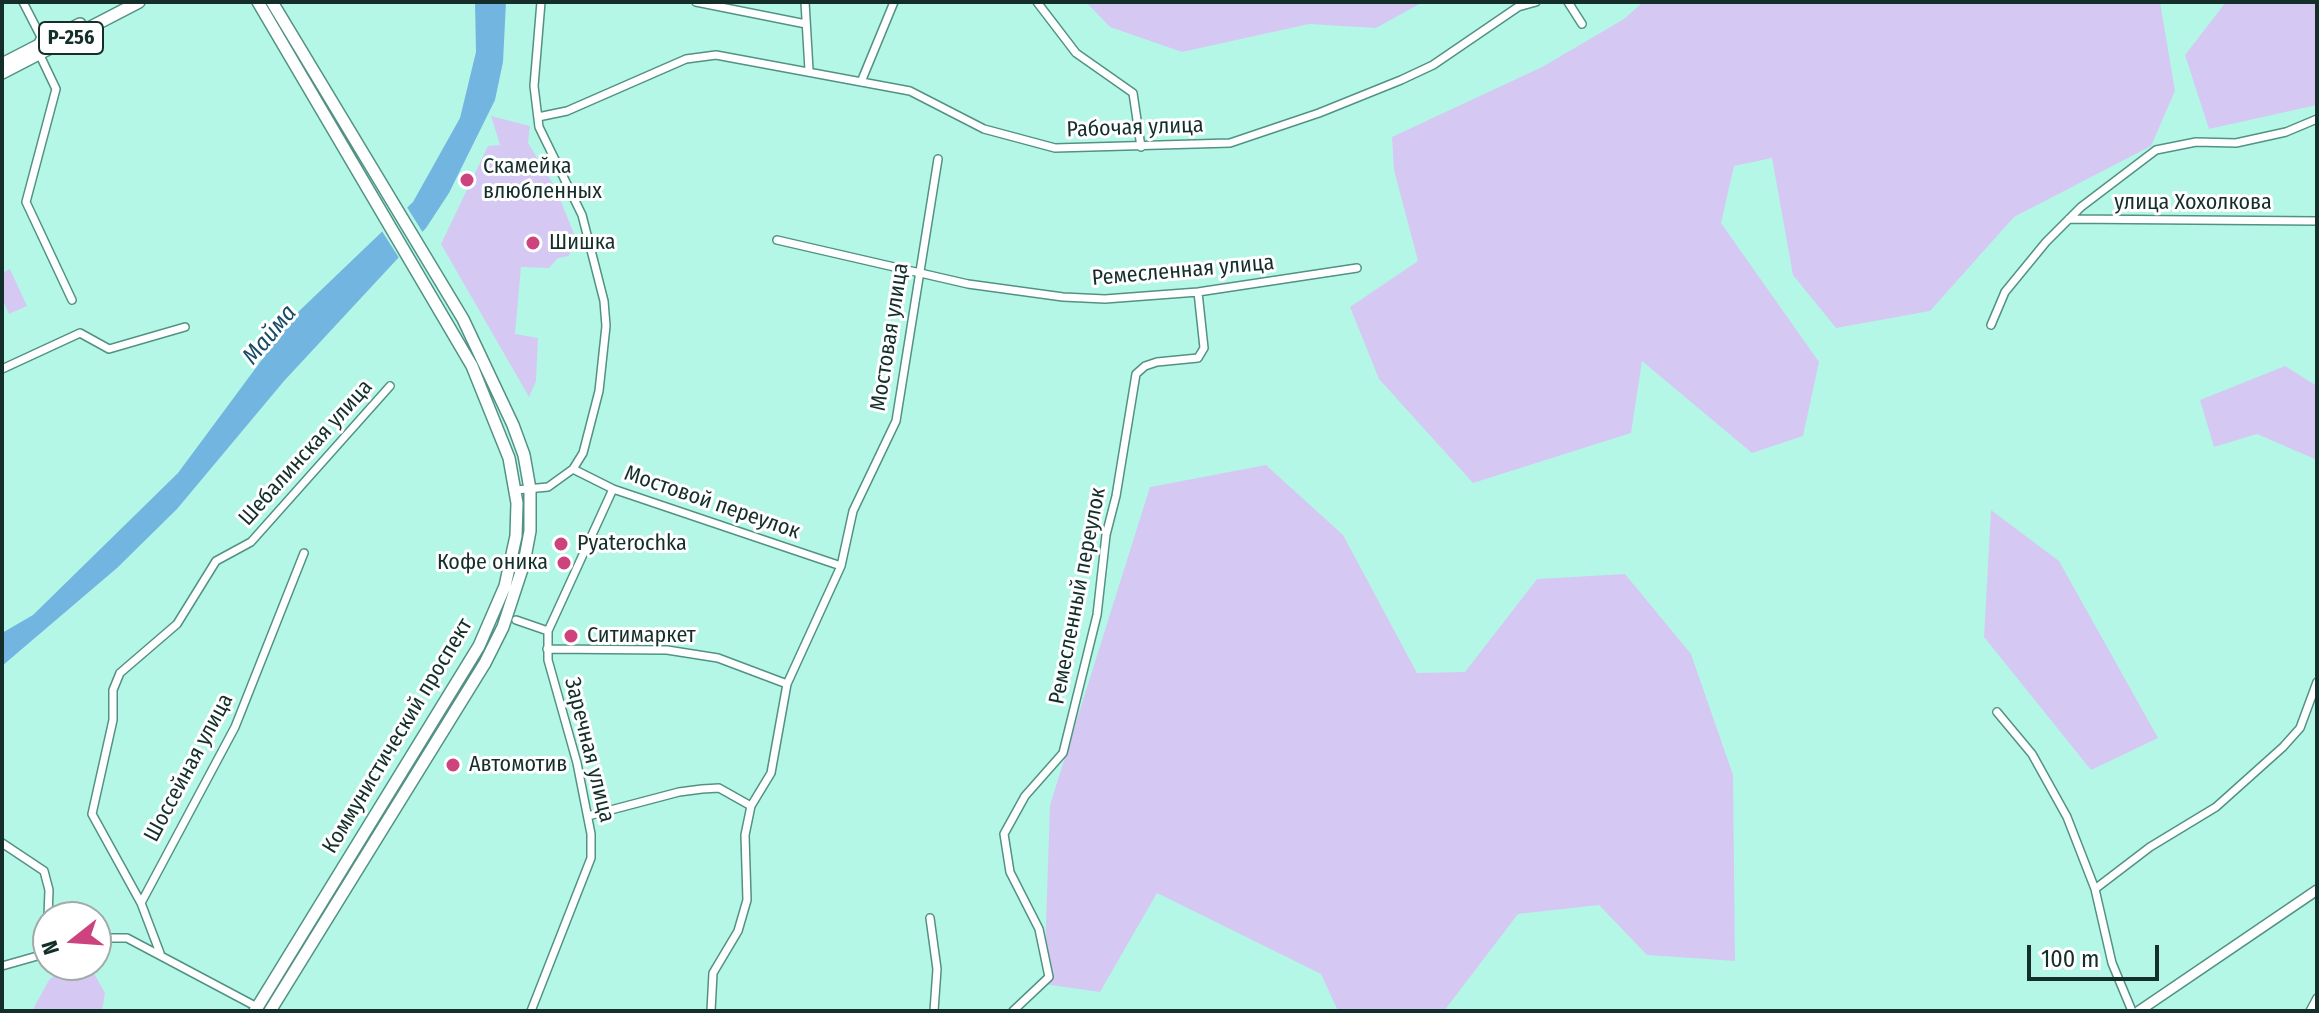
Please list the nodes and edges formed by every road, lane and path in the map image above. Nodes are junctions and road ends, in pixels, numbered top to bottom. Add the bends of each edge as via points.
1 (23, 2) edge
2 (123, 2) edge
3 (139, 2) edge
4 (258, 2) edge
5 (272, 2) edge
6 (541, 2) edge
7 (696, 2) edge
8 (805, 2) edge
9 (894, 2) edge
10 (1037, 2) edge
11 (1536, 2) edge
12 (1568, 2) edge
13 (806, 24) junction
14 (1582, 24) dead end
15 (38, 50) junction
16 (2, 64) edge
17 (809, 70) junction
18 (2, 73) edge
19 (861, 82) junction
20 (538, 117) junction
21 (2317, 119) edge
22 (1141, 147) junction
23 (938, 159) dead end
24 (2069, 219) junction
25 (2317, 221) edge
26 (777, 240) dead end
27 (1357, 268) dead end
28 (917, 272) junction
29 (1198, 292) junction
30 (72, 300) dead end
31 (1991, 325) dead end
32 (185, 327) dead end
33 (2, 369) edge
34 (390, 386) dead end
35 (573, 469) junction
36 (530, 489) junction
37 (613, 489) junction
38 (516, 490) junction
39 (304, 553) dead end
40 (841, 566) junction
41 (516, 620) dead end
42 (548, 631) junction
43 (547, 649) junction
44 (2317, 682) edge
45 (787, 684) junction
46 (1997, 712) dead end
47 (751, 806) junction
48 (588, 816) junction
49 (2, 843) edge
50 (2095, 889) junction
51 (2317, 890) edge
52 (49, 901) edge
53 (141, 903) junction
54 (930, 918) dead end
55 (112, 938) edge
56 (160, 953) junction
57 (32, 958) edge
58 (2, 966) edge
59 (2317, 998) edge
60 (261, 1010) edge
61 (531, 1011) edge
62 (711, 1011) edge
63 (934, 1011) edge
64 (1013, 1011) edge
65 (2132, 1011) edge
66 (2139, 1011) edge
67 (2310, 1011) edge

1 - 15 street via 41,37
2 - 15 main road, Р-256
3 - 15 main road, Р-256
4 - 38 main road, Коммунистический проспект via 472,366 504,443
5 - 36 main road, Коммунистический проспект via 428,257 491,374 524,455
6 - 20 street via 534,86
7 - 13 street
8 - 13 street
9 - 19 street
10 - 22 street via 1076,53 1133,93
11 - 22 street, Рабочая улица via 1518,7 1433,65 1319,113 1230,143
12 - 14 street
13 - 17 street
15 - 16 main road, Р-256
15 - 18 main road, Р-256
15 - 30 street via 56,89 26,202
17 - 19 street, Рабочая улица
17 - 20 street, Рабочая улица via 716,55 686,59 567,111
19 - 22 street, Рабочая улица via 910,91 984,129 1055,148
20 - 35 street via 582,215 606,314 593,423
21 - 24 street via 2236,143 2196,142 2156,150
23 - 28 street, Мостовая улица
24 - 25 street, улица Хохолкова
24 - 31 street via 2005,292
26 - 28 street, Ремесленная улица
27 - 29 street, Ремесленная улица
28 - 29 street, Ремесленная улица via 1063,297
28 - 40 street, Мостовая улица via 896,421 853,511
29 - 64 street, Ремесленный переулок via 1204,348 1198,358 1157,362 1136,374 1097,615 1063,753 1025,796 1004,834 1010,872 1039,929 1049,977
32 - 33 street via 109,349 80,333
34 - 53 street, Шебалинская улица via 251,542 216,561 177,624 120,673 92,814
35 - 36 street via 548,487
35 - 37 street, Мостовой переулок
36 - 38 street
36 - 60 main road, Коммунистический проспект via 524,563 485,663
37 - 40 street, Мостовой переулок
37 - 42 street
38 - 60 main road, Коммунистический проспект via 511,564 485,634
39 - 53 street, Шоссейная улица via 235,727
40 - 45 street, Мостовая улица
41 - 42 street
42 - 43 street, Заречная улица
43 - 45 street via 667,650 718,658
43 - 48 street, Заречная улица
44 - 50 street via 2300,728 2283,747 2216,807
45 - 47 street, Мостовая улица via 771,773
46 - 50 street via 2032,754 2067,817
47 - 48 street via 719,788 679,792
47 - 62 street, Мостовая улица via 745,835 747,900 738,931 713,973
48 - 61 street, Заречная улица via 591,858
49 - 52 street via 44,871
50 - 65 street via 2112,963
51 - 66 street
53 - 56 street
54 - 63 street via 937,969
55 - 56 street via 127,938
56 - 60 street
57 - 58 street
59 - 67 street

